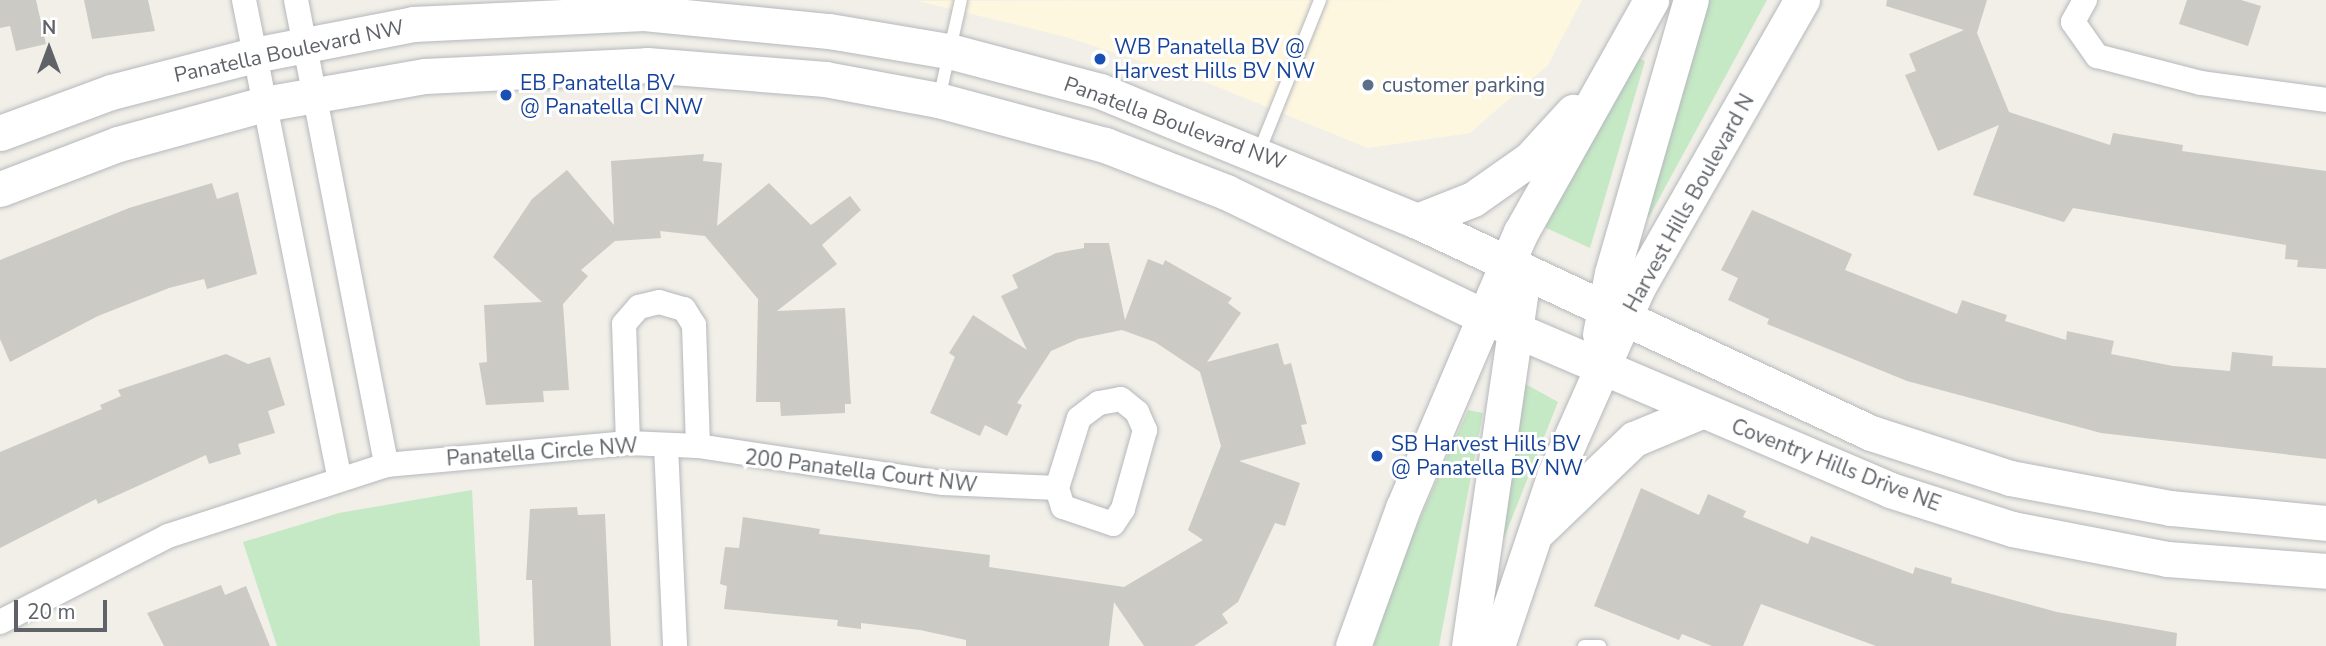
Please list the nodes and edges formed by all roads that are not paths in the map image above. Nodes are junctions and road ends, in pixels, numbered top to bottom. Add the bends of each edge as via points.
1 (244, 0) edge
2 (296, 0) edge
3 (961, 0) edge
4 (1320, 0) edge
5 (1651, 0) edge
6 (1691, 0) edge
7 (1802, 0) edge
8 (2085, 0) edge
9 (306, 43) junction
10 (949, 51) junction
11 (254, 55) junction
12 (1616, 66) junction
13 (316, 95) junction
14 (938, 100) junction
15 (2326, 100) edge
16 (264, 104) junction
17 (0, 133) edge
18 (1258, 154) junction
19 (0, 188) edge
20 (1417, 221) junction
21 (1506, 266) junction
22 (1614, 315) junction
23 (1483, 316) junction
24 (1517, 331) junction
25 (1602, 369) junction
26 (1699, 412) junction
27 (628, 443) junction
28 (666, 446) junction
29 (698, 446) junction
30 (386, 465) junction
31 (339, 477) junction
32 (1057, 488) junction
33 (2326, 523) edge
34 (1530, 538) junction
35 (2326, 571) edge
36 (0, 622) edge
37 (675, 646) edge
38 (1353, 646) edge
39 (1469, 646) edge
40 (1497, 646) edge
41 (1584, 646) edge
42 (1600, 646) edge

1 - 11 street
2 - 9 street
3 - 10 lane
4 - 18 lane
5 - 12 street
6 - 22 street
7 - 22 street, Harvest Hills Boulevard N
8 - 15 street via 2073,22 2097,56 2201,83
9 - 10 street, Panatella Boulevard NW via 413,24 644,13 829,31
9 - 11 street, Panatella Boulevard NW
9 - 13 street
10 - 14 lane
10 - 18 street, Panatella Boulevard NW via 1100,91
11 - 16 street
11 - 17 street, Panatella Boulevard NW via 111,92
12 - 20 street via 1530,159 1454,210
12 - 21 street
13 - 14 street via 425,76 647,65 825,79
13 - 16 street
13 - 30 street
14 - 23 street via 1105,145 1226,192
16 - 19 street via 118,144
16 - 31 street
18 - 20 street, Panatella Boulevard NW
20 - 21 street, Panatella Boulevard NW
21 - 22 street, Panatella Boulevard NW
21 - 23 street
21 - 24 street via 1521,291
22 - 25 street, Harvest Hills Boulevard N
22 - 33 street, Coventry Hills Drive NE via 1871,433 2010,478 2171,508
23 - 24 street
23 - 38 street via 1403,508
24 - 25 street
24 - 39 street
25 - 26 street, Coventry Hills Drive NE
25 - 34 street, Harvest Hills Boulevard N
26 - 34 street via 1634,439
26 - 35 street, Coventry Hills Drive NE via 1890,490 2012,529 2168,559
27 - 28 street, Panatella Circle NW
27 - 29 street via 624,324 639,307 659,302 684,309 694,325
27 - 30 street, Panatella Circle NW
28 - 29 street, 200 Panatella Court NW
28 - 37 street, Panatella Circle NW
29 - 32 street, 200 Panatella Court NW via 943,483
30 - 31 street, Panatella Circle NW
31 - 36 street, Panatella Circle NW via 168,536
32 - 32 street via 1063,507 1113,524 1123,509 1145,430 1131,404 1108,400 1079,418
34 - 40 street, Harvest Hills Boulevard N
41 - 42 lane

